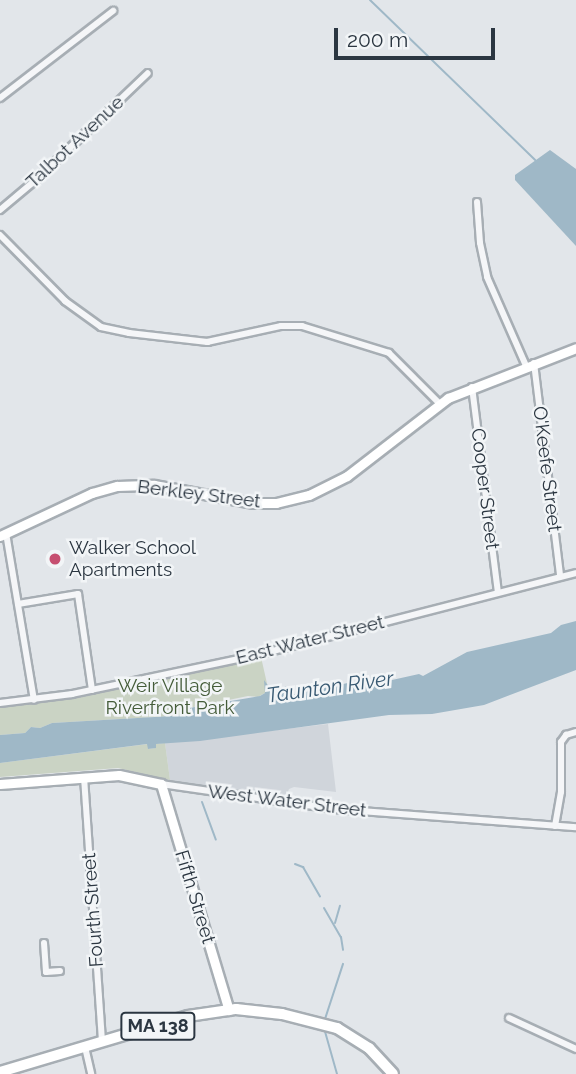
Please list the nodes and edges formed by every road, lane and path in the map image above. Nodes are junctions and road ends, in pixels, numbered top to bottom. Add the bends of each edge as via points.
1 (113, 12) dead end
2 (148, 73) dead end
3 (0, 98) edge
4 (477, 202) dead end
5 (0, 210) edge
6 (0, 235) edge
7 (576, 348) edge
8 (530, 364) junction
9 (472, 387) junction
10 (439, 403) junction
11 (3, 535) edge
12 (576, 573) edge
13 (560, 576) junction
14 (498, 592) junction
15 (18, 604) junction
16 (93, 690) junction
17 (34, 700) junction
18 (0, 703) edge
19 (576, 732) edge
20 (84, 777) junction
21 (0, 784) edge
22 (161, 784) junction
23 (555, 826) junction
24 (576, 827) edge
25 (44, 943) dead end
26 (60, 971) dead end
27 (229, 1010) junction
28 (509, 1018) dead end
29 (102, 1042) junction
30 (85, 1047) junction
31 (576, 1049) edge
32 (0, 1072) edge
33 (91, 1074) edge
34 (393, 1074) edge

1 - 3 street
2 - 5 street, Talbot Avenue
4 - 8 street, O'Keefe Street via 487,277
6 - 10 street via 71,307 102,327 211,342 281,326 302,326 389,353
7 - 8 main road, Berkley Street
8 - 9 main road, Berkley Street
8 - 13 street, O'Keefe Street
9 - 10 main road, Berkley Street
9 - 14 street, Cooper Street
10 - 11 main road, Berkley Street via 347,476 302,497 253,503 154,485 117,486
11 - 15 street
12 - 13 street, East Water Street
13 - 14 street, East Water Street
14 - 16 street, East Water Street via 261,654
15 - 16 street via 78,594
15 - 17 street
16 - 17 street, East Water Street
17 - 18 street, East Water Street
19 - 23 street via 561,742 561,792
20 - 21 main road, West Water Street
20 - 22 main road, West Water Street via 129,775
20 - 29 street, Fourth Street
22 - 23 street, West Water Street via 344,810
22 - 27 main road, Fifth Street
23 - 24 street, West Water Street
25 - 26 street via 46,972
27 - 29 main road, MA 138 via 188,1016
27 - 34 main road, MA 138 via 324,1023 363,1043
28 - 31 street
29 - 30 main road, MA 138
30 - 32 main road, MA 138
30 - 33 street

